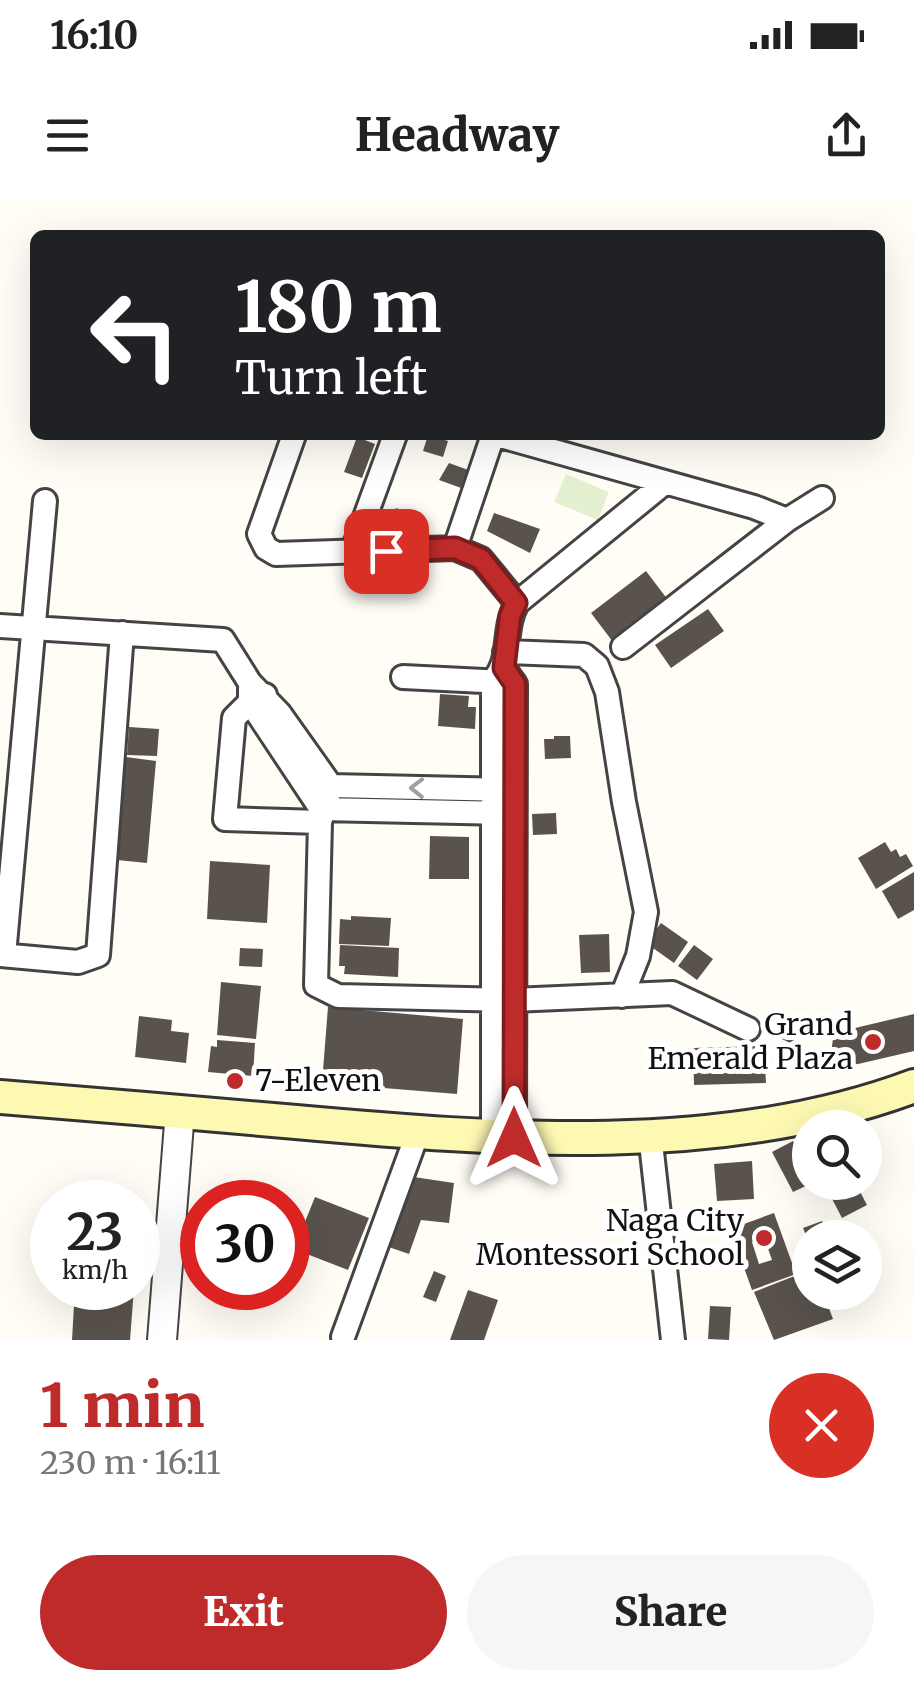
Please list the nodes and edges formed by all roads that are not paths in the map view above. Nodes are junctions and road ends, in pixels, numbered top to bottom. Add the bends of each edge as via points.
1 (292, 440) edge
2 (393, 440) edge
3 (493, 440) edge
4 (512, 440) edge
5 (663, 484) junction
6 (822, 498) dead end
7 (45, 500) dead end
8 (788, 520) junction
9 (455, 548) junction
10 (352, 553) junction
11 (0, 626) edge
12 (33, 628) junction
13 (122, 633) junction
14 (623, 647) dead end
15 (507, 649) junction
16 (403, 677) dead end
17 (255, 693) junction
18 (330, 786) junction
19 (504, 802) junction
20 (320, 815) junction
21 (2, 955) edge
22 (638, 956) junction
23 (672, 993) junction
24 (622, 996) junction
25 (503, 1000) junction
26 (748, 1029) dead end
27 (907, 1094) edge
28 (0, 1096) edge
29 (180, 1112) junction
30 (418, 1132) junction
31 (650, 1134) junction
32 (503, 1138) junction
33 (342, 1337) dead end
34 (162, 1340) edge
35 (673, 1340) edge

1 - 10 street via 258,534 276,554
2 - 10 street
3 - 9 street
4 - 5 street
5 - 8 street
5 - 15 street
6 - 8 street
7 - 12 street
8 - 14 street
9 - 10 street
9 - 15 street via 481,559
11 - 12 street
12 - 13 street
12 - 21 street
13 - 17 street via 223,640
13 - 21 street via 98,954 78,962
15 - 16 street
15 - 19 street
15 - 22 street via 584,655 597,666 608,692 646,912
17 - 18 street
17 - 20 street
17 - 20 street via 234,718 225,819
19 -> 18 street
18 - 20 street
19 - 20 street
19 - 25 street
20 - 25 street via 316,985 338,996
22 - 23 street
22 - 24 street
23 - 24 street
23 - 26 street
24 - 25 street
25 - 32 street
27 - 31 main road via 760,1126
28 - 29 main road
29 - 30 main road
29 - 34 street
30 - 32 main road
30 - 33 street
31 - 32 main road
31 - 35 street

